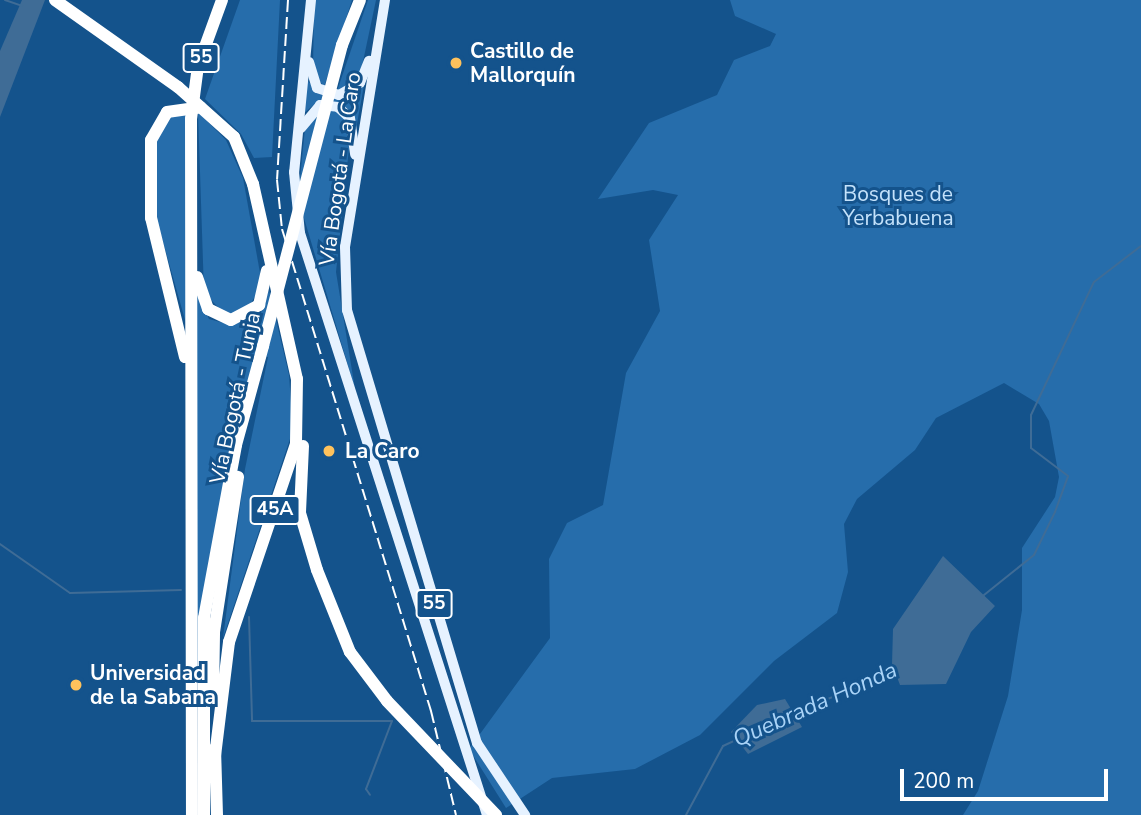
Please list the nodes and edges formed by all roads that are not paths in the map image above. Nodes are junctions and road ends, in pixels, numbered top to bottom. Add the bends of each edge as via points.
1 (55, 0) edge
2 (222, 0) edge
3 (311, 0) edge
4 (360, 0) edge
5 (385, 0) edge
6 (379, 35) junction
7 (205, 107) junction
8 (296, 151) junction
9 (356, 172) junction
10 (192, 249) junction
11 (268, 264) junction
12 (263, 346) junction
13 (300, 401) junction
14 (189, 427) junction
15 (215, 756) junction
16 (191, 815) edge
17 (204, 815) edge
18 (217, 815) edge
19 (486, 815) edge
20 (496, 815) edge
21 (525, 815) edge

1 - 7 highway, 45A
2 - 10 highway, Vía Bogotá - Tunja / 55, bridge via 198,66 191,119
3 - 6 main road via 309,72 325,93 339,95 360,83
3 - 8 main road, Vía Bogotá - La Caro / 55
4 - 12 highway, Vía Bogotá - Tunja, bridge via 342,45
5 - 6 main road, Vía Bogotá - La Caro / 55
6 - 9 main road, Vía Bogotá - La Caro / 55
7 - 11 highway, 45A via 244,157
7 - 14 highway via 184,105 167,112 154,129 150,154 151,218 182,338
8 - 9 main road via 312,110 338,107 353,127
8 - 19 main road, Vía Bogotá - La Caro / 55 via 300,233
9 - 21 main road, Vía Bogotá - La Caro / 55 via 343,276 357,356 477,743
10 - 11 highway via 204,302 223,318 242,318 259,305
10 - 14 highway, Vía Bogotá - Tunja / 55
11 - 13 highway, 45A
12 - 15 highway, Vía Bogotá - Tunja via 216,612
12 - 17 highway via 207,595
13 - 15 highway, 45A via 290,469 226,655
13 - 20 highway, bridge via 300,513 350,652 387,701
14 - 16 highway, Vía Bogotá - Tunja / 55
15 - 18 highway, Vía Bogotá - Tunja

